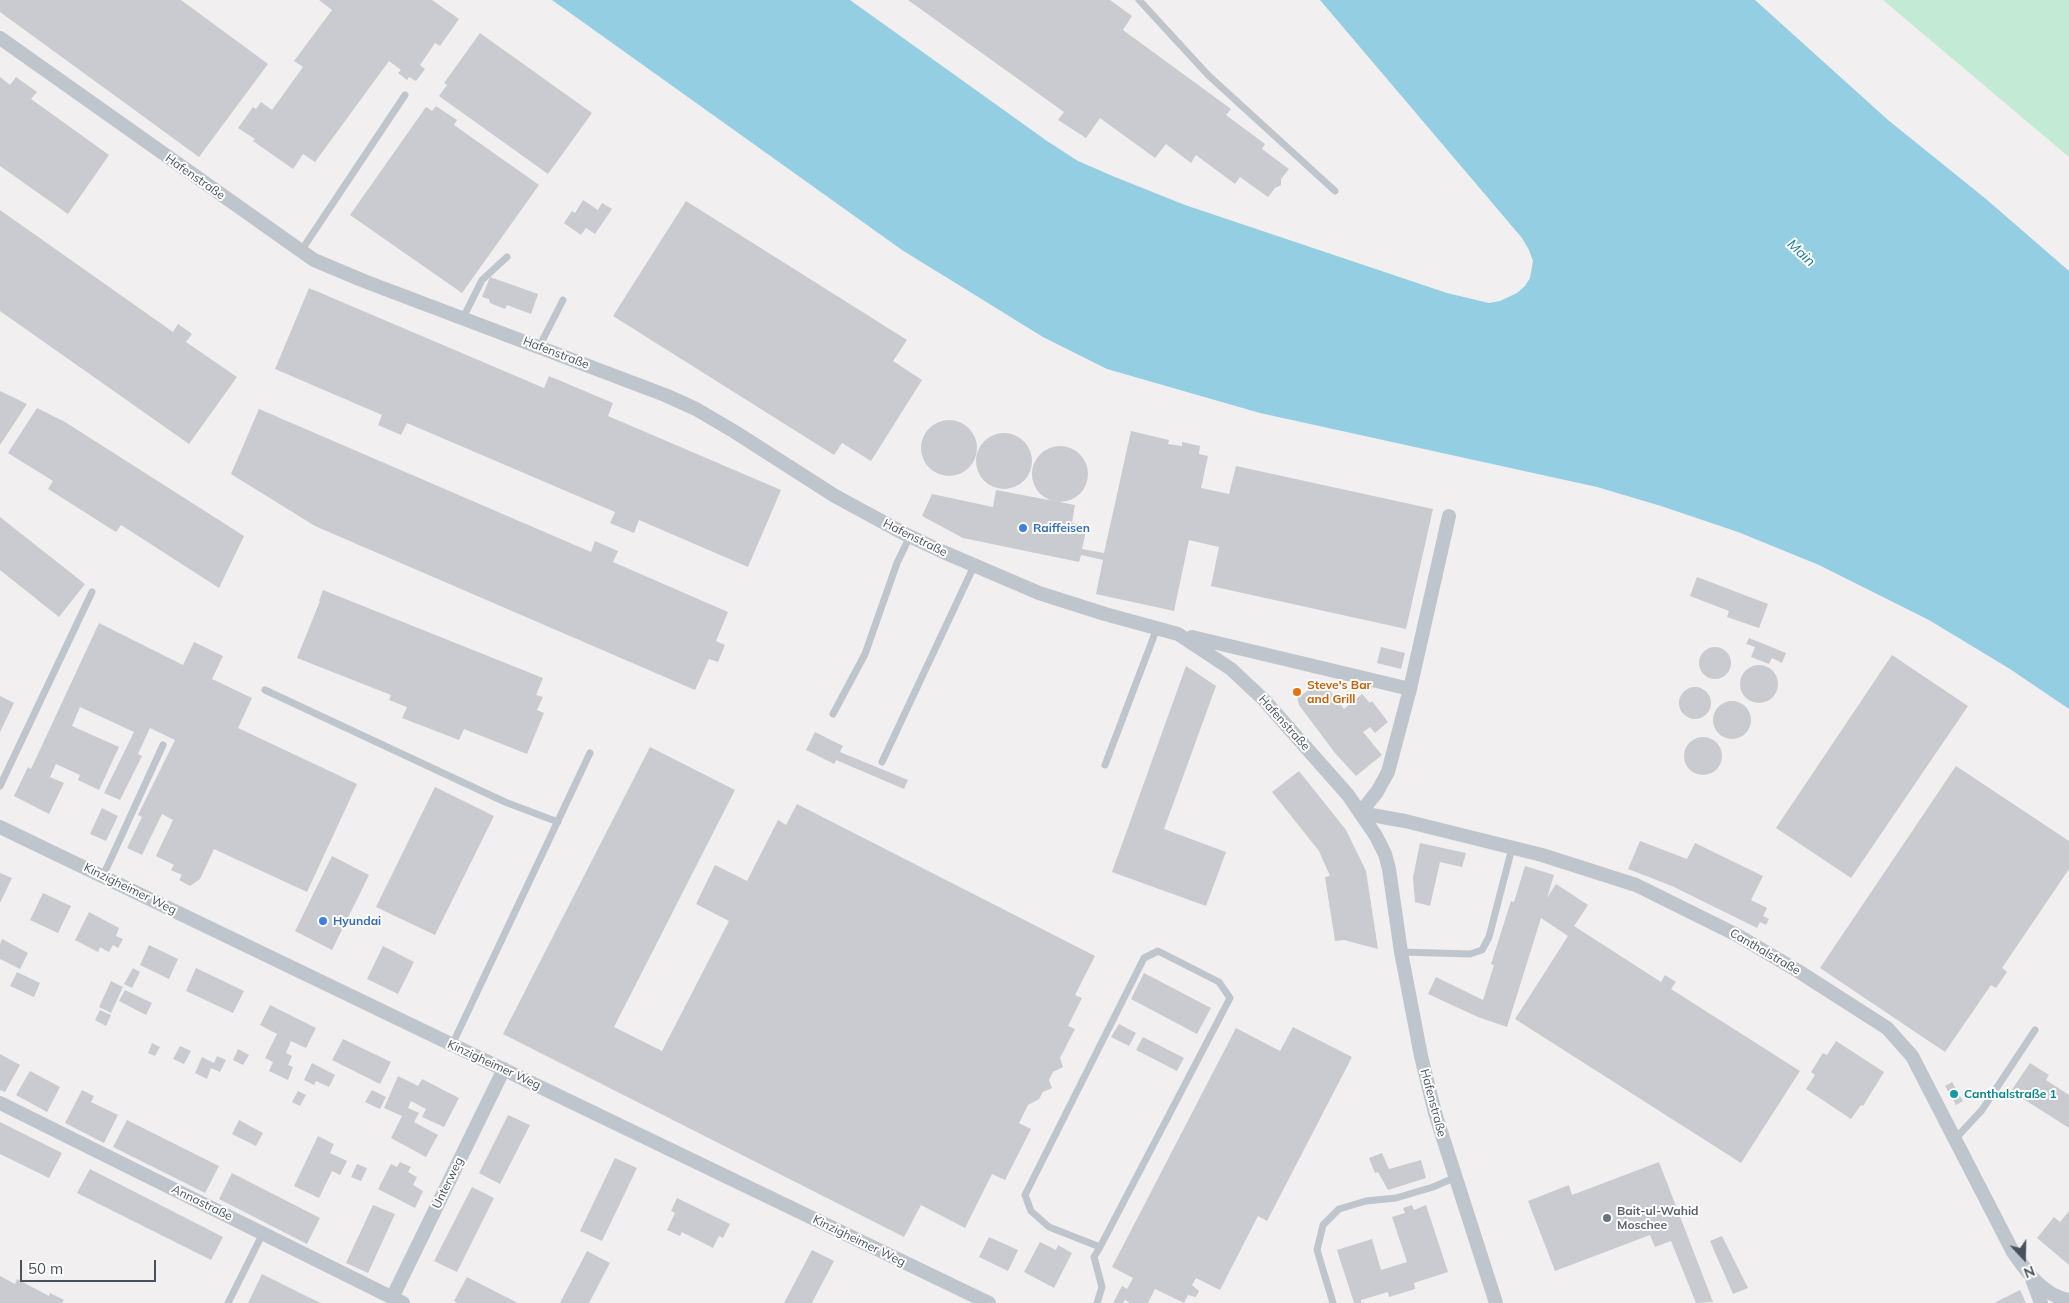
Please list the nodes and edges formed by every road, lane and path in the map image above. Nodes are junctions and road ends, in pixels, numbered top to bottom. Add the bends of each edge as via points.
1 (1139, 0) edge
2 (0, 38) edge
3 (405, 95) dead end
4 (1335, 191) dead end
5 (301, 251) junction
6 (507, 257) dead end
7 (563, 300) dead end
8 (463, 318) junction
9 (539, 347) junction
10 (1449, 516) dead end
11 (910, 536) junction
12 (974, 566) junction
13 (92, 592) dead end
14 (1157, 628) junction
15 (1178, 634) junction
16 (1410, 688) junction
17 (264, 690) dead end
18 (833, 714) dead end
19 (163, 745) dead end
20 (590, 753) dead end
21 (882, 762) dead end
22 (1106, 765) dead end
23 (0, 786) edge
24 (1360, 813) junction
25 (558, 822) junction
26 (0, 827) edge
27 (1512, 848) junction
28 (103, 876) junction
29 (1401, 952) junction
30 (2035, 1030) dead end
31 (452, 1045) junction
32 (504, 1069) junction
33 (0, 1103) edge
34 (1955, 1139) junction
35 (1454, 1178) junction
36 (262, 1233) junction
37 (1100, 1247) junction
38 (2030, 1276) junction
39 (398, 1300) edge
40 (2069, 1300) edge
41 (228, 1303) edge
42 (989, 1303) edge
43 (1097, 1303) edge
44 (1333, 1303) edge
45 (1496, 1303) edge
46 (2041, 1303) edge

1 - 4 lane via 1208,75
2 - 5 street, Hafenstraße
3 - 5 lane
5 - 8 street, Hafenstraße via 314,260 364,281
6 - 8 lane via 482,280
7 - 9 lane
8 - 9 street, Hafenstraße
9 - 11 street, Hafenstraße via 696,409 835,496
10 - 16 street
11 - 12 street, Hafenstraße
11 - 18 lane via 897,563 865,654
12 - 14 street, Hafenstraße via 1039,593
12 - 21 lane
13 - 23 lane
14 - 15 street, Hafenstraße
14 - 22 lane
15 - 16 street
15 - 24 street, Hafenstraße via 1211,654 1249,685 1348,795
16 - 24 street via 1388,772
17 - 25 lane via 505,802
19 - 28 lane
20 - 25 lane
24 - 27 street, Canthalstraße
24 - 29 street, Hafenstraße via 1376,836 1389,869
25 - 31 lane
26 - 28 street, Kinzigheimer Weg
27 - 29 lane via 1489,937 1482,950 1470,954
27 - 34 street, Canthalstraße via 1636,885 1737,935 1887,1028 1912,1056
28 - 31 street, Kinzigheimer Weg
29 - 35 street, Hafenstraße via 1420,1056
30 - 34 lane via 1982,1110
31 - 32 street, Kinzigheimer Weg
32 - 39 street, Unterweg
32 - 42 street, Kinzigheimer Weg
33 - 36 street, Annastraße
34 - 38 street, Canthalstraße via 2013,1252
35 - 44 lane via 1396,1198 1366,1201 1339,1209 1323,1225 1317,1250
35 - 45 street, Hafenstraße
36 - 39 street, Annastraße
36 - 41 lane
37 - 37 lane via 1230,998 1219,982 1158,950 1144,958 1025,1196 1031,1211 1049,1227
37 - 43 lane via 1094,1258 1102,1287
38 - 40 street, Canthalstraße via 2052,1295
38 - 46 street, Canthalstraße

